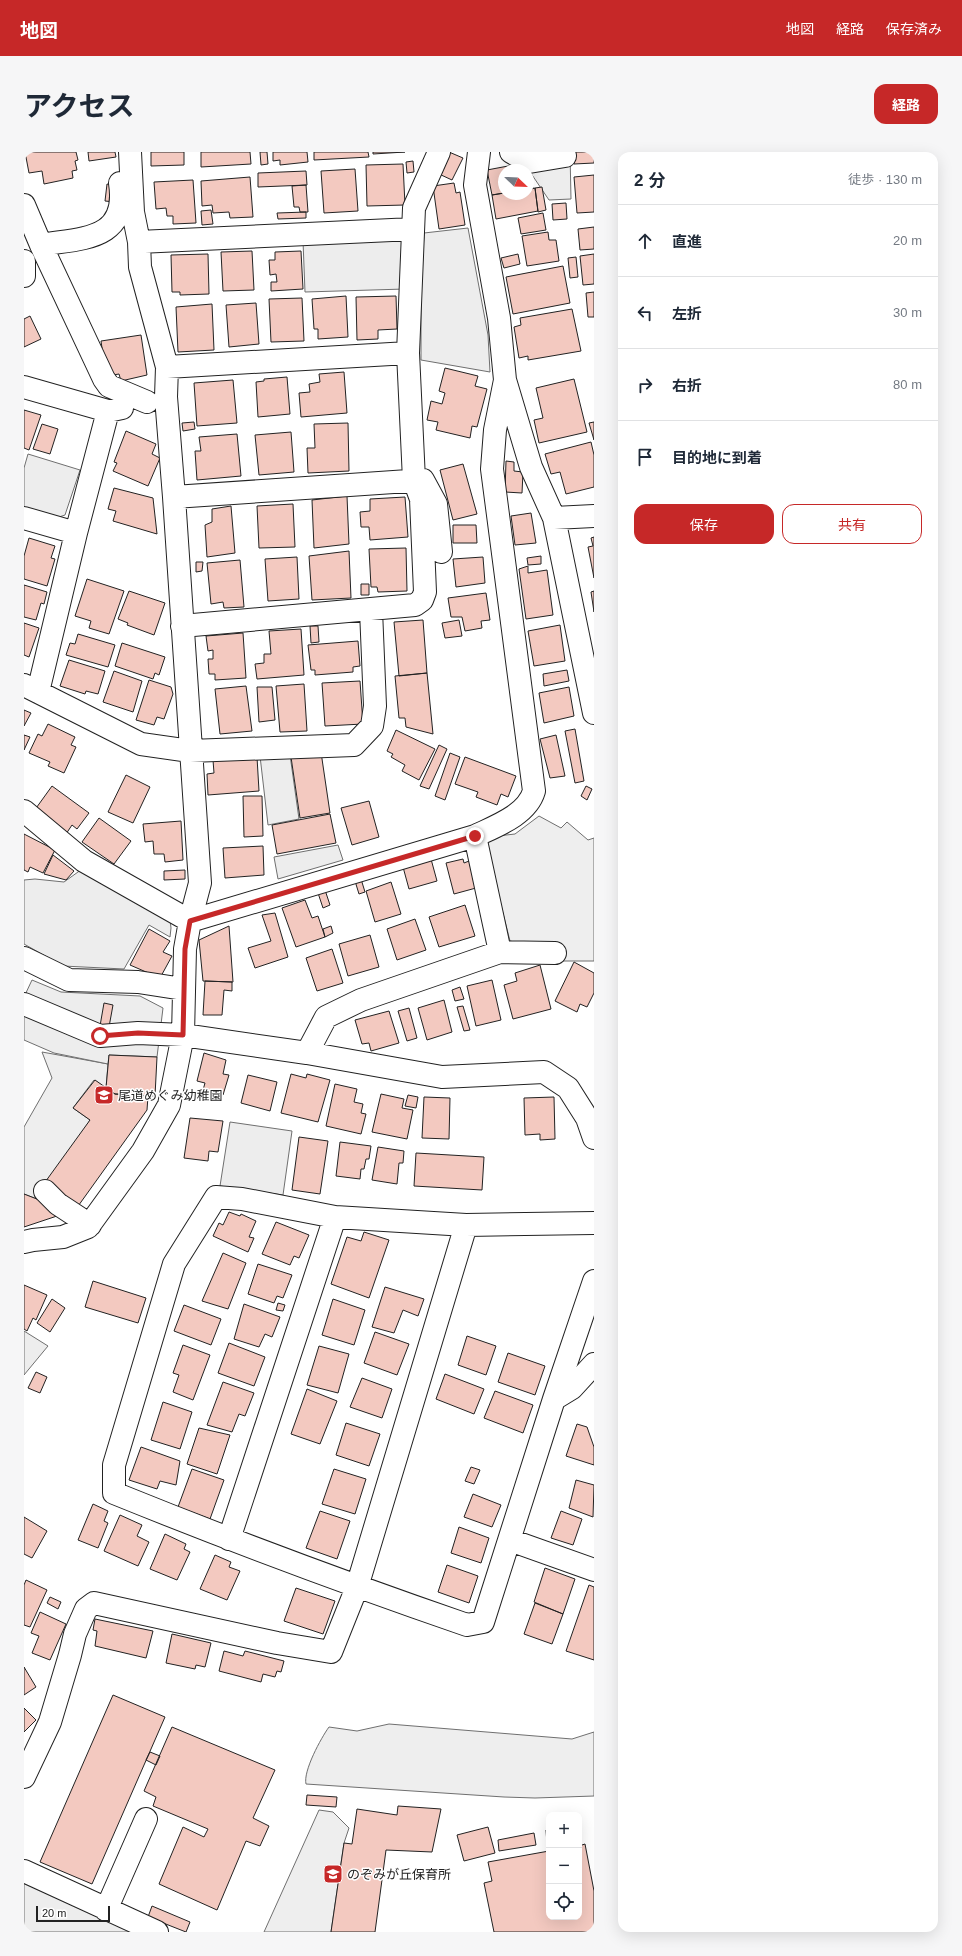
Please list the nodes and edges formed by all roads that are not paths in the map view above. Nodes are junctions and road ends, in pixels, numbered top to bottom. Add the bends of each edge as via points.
1 (439, 152) edge
2 (479, 152) edge
3 (511, 152) edge
4 (565, 156) dead end
5 (124, 160) edge
6 (24, 205) edge
7 (413, 229) junction
8 (139, 242) junction
9 (41, 245) junction
10 (24, 261) edge
11 (24, 276) edge
12 (408, 354) junction
13 (167, 367) junction
14 (505, 380) junction
15 (24, 387) edge
16 (156, 400) junction
17 (108, 411) junction
18 (414, 480) junction
19 (174, 496) junction
20 (594, 516) edge
21 (24, 518) edge
22 (554, 518) junction
23 (76, 533) junction
24 (441, 552) dead end
25 (371, 610) junction
26 (182, 626) junction
27 (31, 688) edge
28 (594, 713) edge
29 (190, 751) junction
30 (24, 811) edge
31 (475, 836) junction
32 (190, 921) junction
33 (500, 952) junction
34 (555, 953) dead end
35 (24, 958) edge
36 (184, 989) junction
37 (24, 1004) edge
38 (183, 1035) junction
39 (307, 1052) junction
40 (594, 1138) edge
41 (45, 1191) dead end
42 (335, 1217) junction
43 (594, 1223) edge
44 (466, 1224) junction
45 (90, 1225) junction
46 (24, 1242) edge
47 (594, 1281) edge
48 (594, 1364) edge
49 (554, 1399) junction
50 (229, 1540) junction
51 (510, 1540) junction
52 (594, 1570) edge
53 (357, 1587) junction
54 (25, 1774) edge
55 (146, 1819) dead end
56 (24, 1871) edge
57 (106, 1910) junction
58 (157, 1932) edge

1 - 7 street via 414,208
2 - 14 street via 475,185 499,318
3 - 4 street via 529,162
5 - 8 street
5 - 9 street via 119,210 110,228 99,234
6 - 9 street
7 - 8 street
7 - 12 street
8 - 13 street via 140,267
9 - 16 street via 104,380 110,386
10 - 11 street
12 - 13 street
12 - 18 street
13 - 16 street
14 - 22 street via 531,467
14 - 31 street via 495,430 492,469 534,791 531,800 506,821
15 - 17 street
16 - 17 street
16 - 19 street
17 - 23 street
18 - 19 street
18 - 24 street via 423,480 436,504
18 - 25 street via 421,499 424,596 415,605
19 - 26 street
20 - 22 street
21 - 23 street
22 - 28 street
23 - 27 street
25 - 26 street
25 - 29 street via 375,706 372,726 354,745
26 - 29 street
27 - 29 street via 141,744
29 - 32 street via 200,883
30 - 32 street via 84,861
31 - 32 street
31 - 33 street
32 - 36 street via 185,949
33 - 34 street
33 - 39 street via 361,1000 326,1017
35 - 36 street via 69,980 138,982
36 - 38 street
37 - 38 street via 100,1036 138,1033
38 - 39 street
38 - 45 street via 169,1105 143,1151
39 - 40 street via 442,1077 544,1072 568,1088 588,1118
41 - 45 street via 58,1204
42 - 44 street
42 - 50 street
42 - 50 street via 242,1199 216,1197 174,1264 114,1465 114,1493
43 - 44 street
44 - 53 street
45 - 46 street via 63,1237
47 - 49 street
48 - 49 street via 572,1388
49 - 51 street
50 - 53 street
51 - 52 street
51 - 53 street via 484,1622 467,1625
53 - 54 street via 331,1652 277,1643 94,1603 86,1609 75,1634 50,1722
55 - 57 street
56 - 57 street
57 - 58 street

